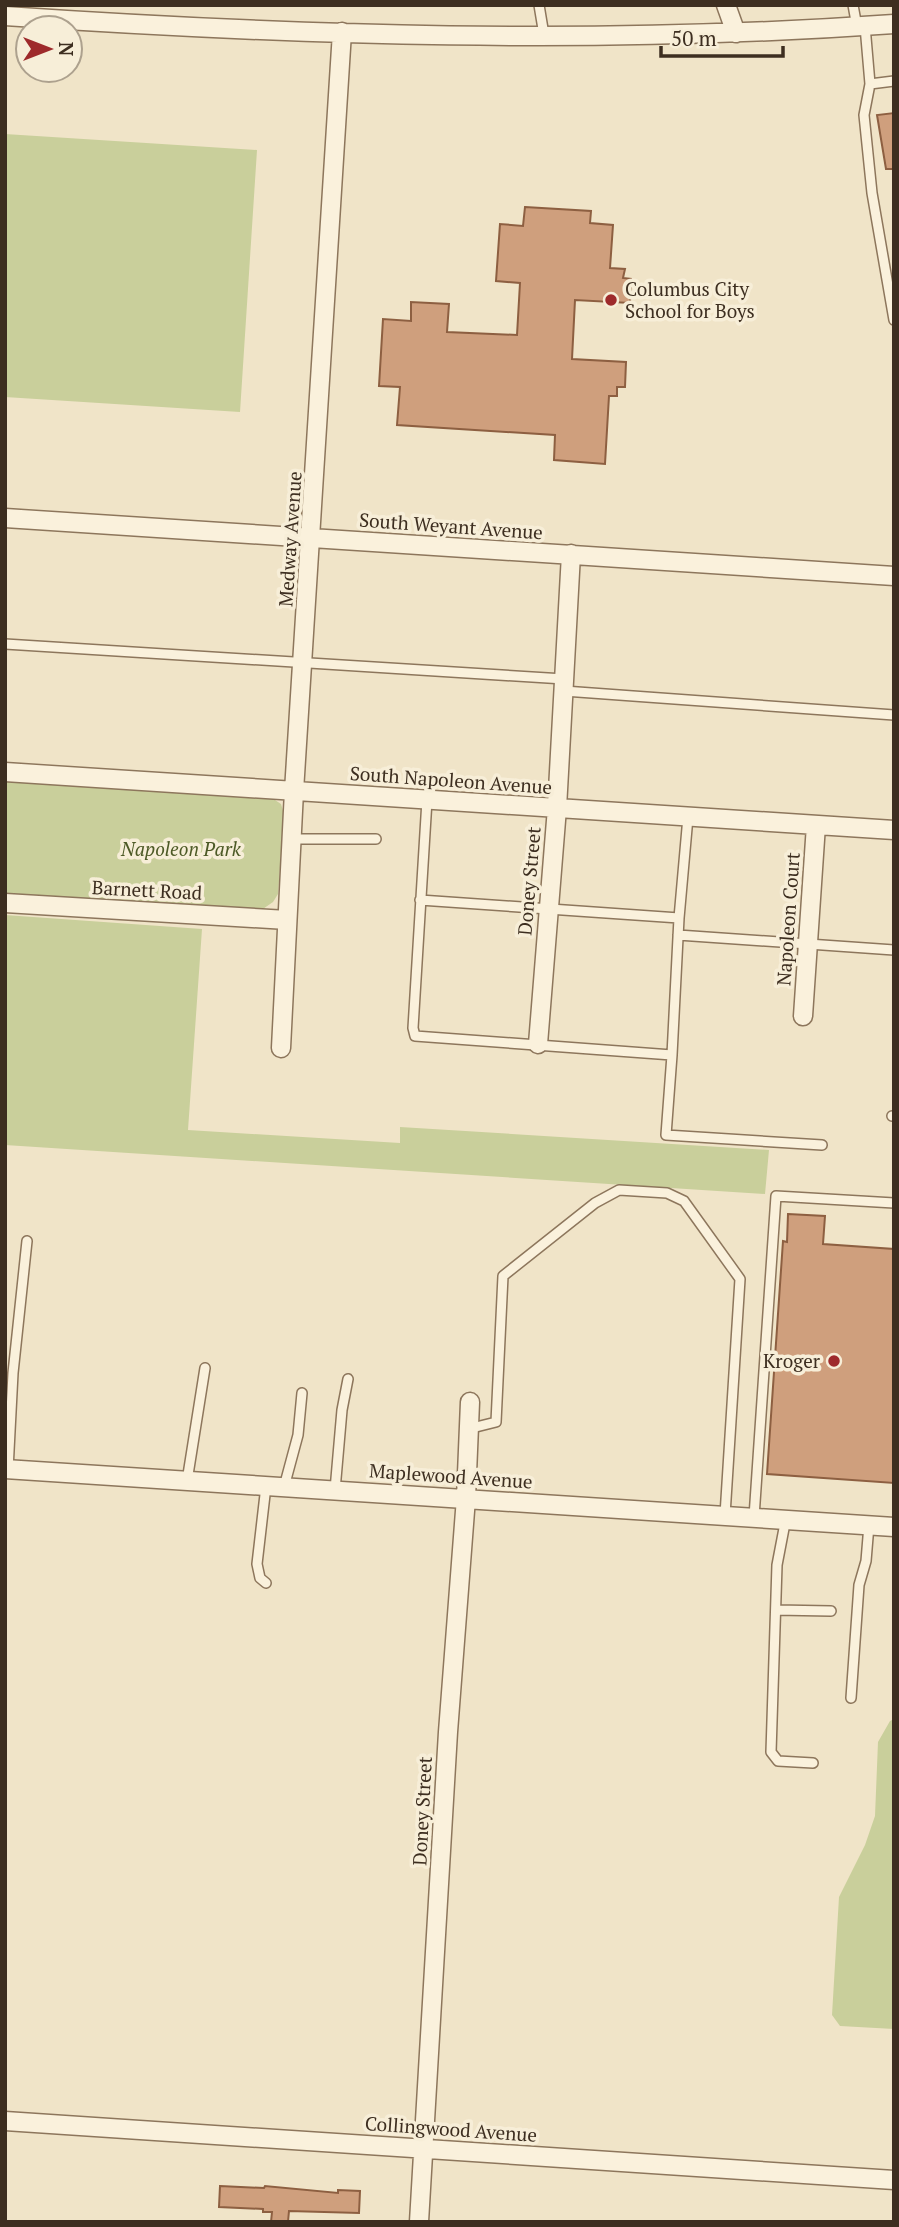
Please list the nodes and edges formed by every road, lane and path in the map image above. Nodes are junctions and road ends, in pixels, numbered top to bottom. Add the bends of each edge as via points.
1 (539, 5) edge
2 (726, 5) edge
3 (853, 5) edge
4 (5, 16) edge
5 (894, 24) edge
6 (861, 27) junction
7 (342, 32) junction
8 (736, 33) junction
9 (544, 36) junction
10 (894, 81) edge
11 (870, 84) junction
12 (894, 320) edge
13 (5, 518) edge
14 (311, 538) junction
15 (571, 554) junction
16 (894, 576) edge
17 (5, 644) edge
18 (303, 664) junction
19 (564, 685) junction
20 (894, 715) edge
21 (5, 772) edge
22 (294, 791) junction
23 (427, 800) junction
24 (556, 808) junction
25 (688, 817) junction
26 (816, 825) junction
27 (894, 830) edge
28 (291, 839) junction
29 (376, 839) dead end
30 (420, 900) junction
31 (5, 903) edge
32 (548, 909) junction
33 (679, 918) junction
34 (287, 920) junction
35 (678, 935) junction
36 (808, 946) junction
37 (894, 950) edge
38 (803, 1016) dead end
39 (538, 1044) junction
40 (281, 1048) dead end
41 (672, 1055) junction
42 (822, 1145) dead end
43 (894, 1203) edge
44 (27, 1241) dead end
45 (205, 1368) dead end
46 (348, 1379) dead end
47 (302, 1392) dead end
48 (470, 1402) dead end
49 (468, 1429) junction
50 (7, 1470) edge
51 (187, 1481) junction
52 (275, 1486) junction
53 (335, 1490) junction
54 (466, 1498) junction
55 (725, 1515) junction
56 (754, 1517) junction
57 (786, 1518) junction
58 (869, 1525) junction
59 (894, 1527) edge
60 (266, 1583) dead end
61 (776, 1610) junction
62 (831, 1611) dead end
63 (852, 1698) dead end
64 (813, 1763) dead end
65 (5, 2121) edge
66 (424, 2148) junction
67 (894, 2180) edge
68 (419, 2222) edge

1 - 9 lane
2 - 8 street
3 - 6 lane
4 - 7 street
5 - 6 street
6 - 8 street
6 - 11 lane
7 - 9 street
7 - 14 street, Medway Avenue
8 - 9 street
10 - 11 lane
11 - 12 lane via 864,116
13 - 14 street, South Weyant Avenue
14 - 15 street, South Weyant Avenue
14 - 18 street, Medway Avenue
15 - 16 street, South Weyant Avenue
15 - 19 street, Doney Street
17 - 18 lane
18 - 19 lane
18 - 22 street, Medway Avenue
19 - 20 lane
19 - 24 street, Doney Street
21 - 22 street, South Napoleon Avenue
22 - 23 street, South Napoleon Avenue
22 - 28 street, Medway Avenue
23 - 24 street, South Napoleon Avenue
23 - 30 lane
24 - 25 street, South Napoleon Avenue
24 - 32 street, Doney Street
25 - 26 street, South Napoleon Avenue
25 - 33 lane
26 - 27 street, South Napoleon Avenue
26 - 36 street, Napoleon Court
28 - 29 lane
28 - 34 street, Medway Avenue
30 - 32 lane
30 - 39 lane via 415,1036
31 - 34 street, Barnett Road
32 - 33 lane
32 - 39 street, Doney Street
33 - 35 lane
34 - 40 street, Medway Avenue
35 - 36 lane
35 - 41 lane
36 - 37 lane
36 - 38 street, Napoleon Court
39 - 41 lane
41 - 42 lane via 666,1135
43 - 56 lane via 776,1196
44 - 50 lane
45 - 51 lane
46 - 53 lane
47 - 52 lane via 298,1435
48 - 49 street, Doney Street
49 - 54 street, Doney Street
49 - 55 lane via 496,1422 503,1276 595,1203 619,1190 667,1193 684,1201 740,1279
50 - 51 street, Maplewood Avenue
51 - 52 street, Maplewood Avenue
52 - 53 street, Maplewood Avenue
52 - 60 lane via 257,1564
53 - 54 street, Maplewood Avenue
54 - 55 street, Maplewood Avenue
54 - 66 street, Doney Street
55 - 56 street, Maplewood Avenue
56 - 57 street, Maplewood Avenue
57 - 58 street, Maplewood Avenue
57 - 61 lane via 777,1565
58 - 59 street, Maplewood Avenue
58 - 63 lane via 859,1585
61 - 62 lane
61 - 64 lane via 771,1752 778,1761
65 - 66 street, Collingwood Avenue
66 - 67 street, Collingwood Avenue
66 - 68 street, Doney Street

